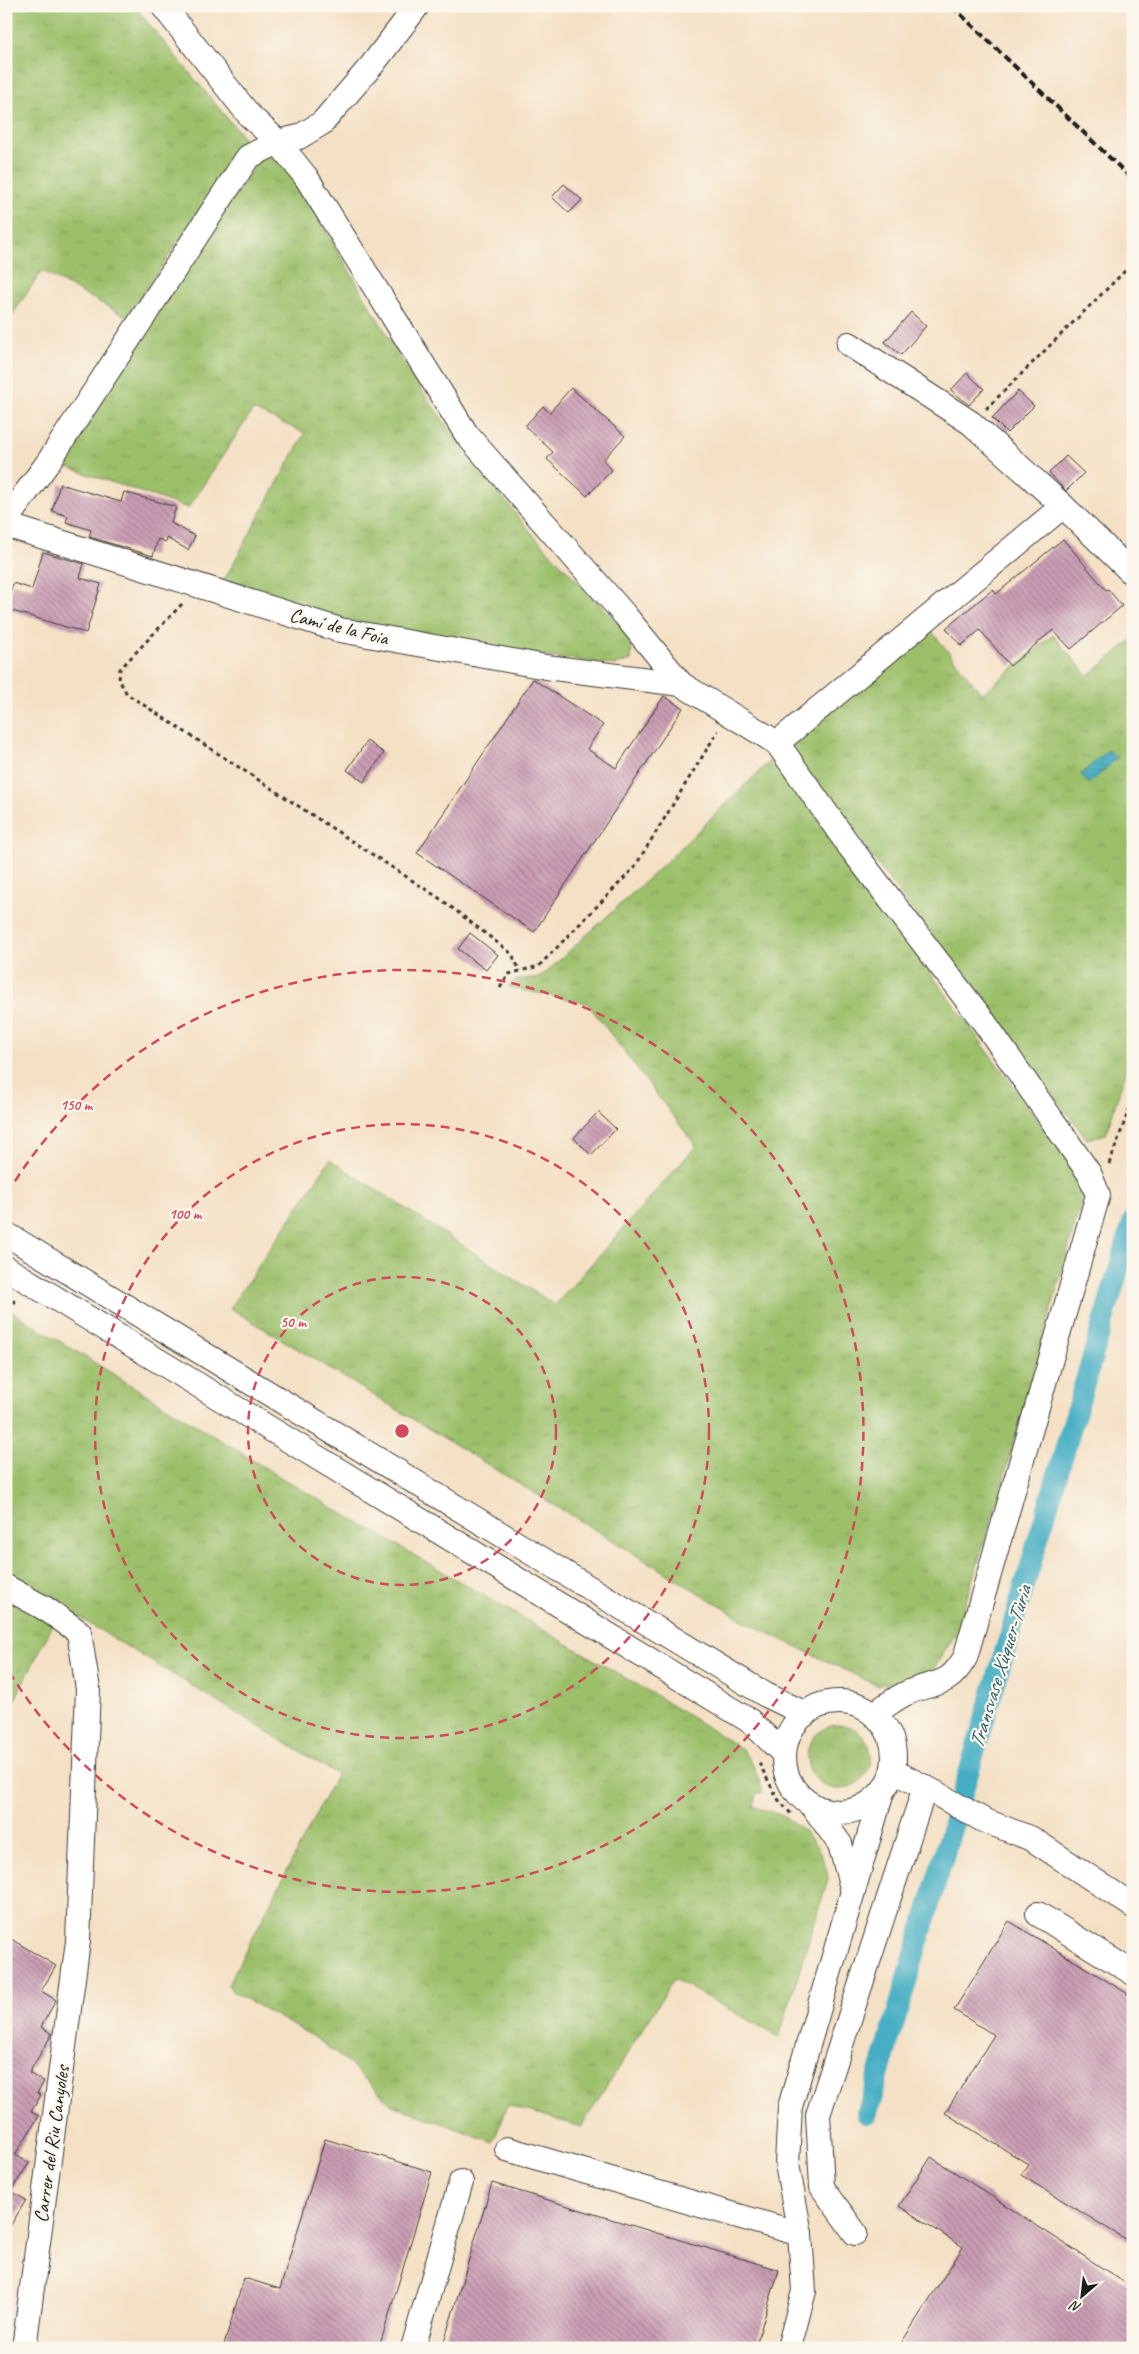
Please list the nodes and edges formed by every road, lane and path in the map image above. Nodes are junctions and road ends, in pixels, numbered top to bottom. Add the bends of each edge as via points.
1 (163, 6) edge
2 (417, 6) edge
3 (278, 142) junction
4 (1133, 263) edge
5 (849, 344) dead end
6 (971, 423) junction
7 (1063, 506) junction
8 (6, 520) edge
9 (6, 525) edge
10 (1133, 574) edge
11 (191, 583) junction
12 (681, 684) junction
13 (729, 714) junction
14 (777, 743) junction
15 (520, 971) junction
16 (500, 988) dead end
17 (1133, 1098) edge
18 (1098, 1195) junction
19 (6, 1234) edge
20 (6, 1268) edge
21 (6, 1296) edge
22 (23, 1307) dead end
23 (6, 1587) edge
24 (806, 1714) junction
25 (873, 1714) junction
26 (784, 1754) junction
27 (758, 1760) dead end
28 (893, 1771) junction
29 (929, 1789) junction
30 (882, 1792) junction
31 (804, 1812) junction
32 (853, 1891) junction
33 (1133, 1906) edge
34 (1038, 1914) dead end
35 (1133, 1973) edge
36 (507, 2149) dead end
37 (461, 2182) dead end
38 (855, 2233) dead end
39 (800, 2234) junction
40 (24, 2348) edge
41 (413, 2348) edge
42 (788, 2348) edge

1 - 3 street via 249,115
2 - 3 street via 322,123 299,137
3 - 8 street via 248,157 47,464
3 - 12 street via 306,177 467,435
4 - 6 path
5 - 6 street
6 - 7 street
7 - 10 street
7 - 14 street
9 - 11 street, Camí de la Foia
11 - 12 street, Camí de la Foia via 340,630 546,667
11 - 15 path via 188,598 120,669 118,680 128,694 442,900 512,954
12 - 13 street
13 - 14 street
13 - 15 path via 634,868 539,966
14 - 18 street via 850,847 990,1030 1090,1173
15 - 16 path via 509,974
17 - 18 path
18 - 25 street via 965,1658 956,1674 935,1685 907,1693
19 - 24 street via 758,1690
20 - 26 street via 750,1721
21 - 22 path
23 - 40 street, Carrer del Riu Canyoles via 79,1632 88,1689 78,1941
24 - 25 street via 822,1705 840,1702
24 - 26 street via 795,1725
25 - 28 street via 892,1740
26 - 31 street via 785,1769 800,1796
27 - 31 path via 777,1798
28 - 29 street
28 - 30 street
29 - 33 street via 983,1820 1032,1839
29 - 38 street via 818,2115 822,2187
30 - 31 street via 857,1810
30 - 32 street
31 - 32 street via 840,1844
32 - 39 street via 790,2107 787,2164
34 - 35 street
36 - 39 street
37 - 41 street
39 - 42 street via 804,2291

